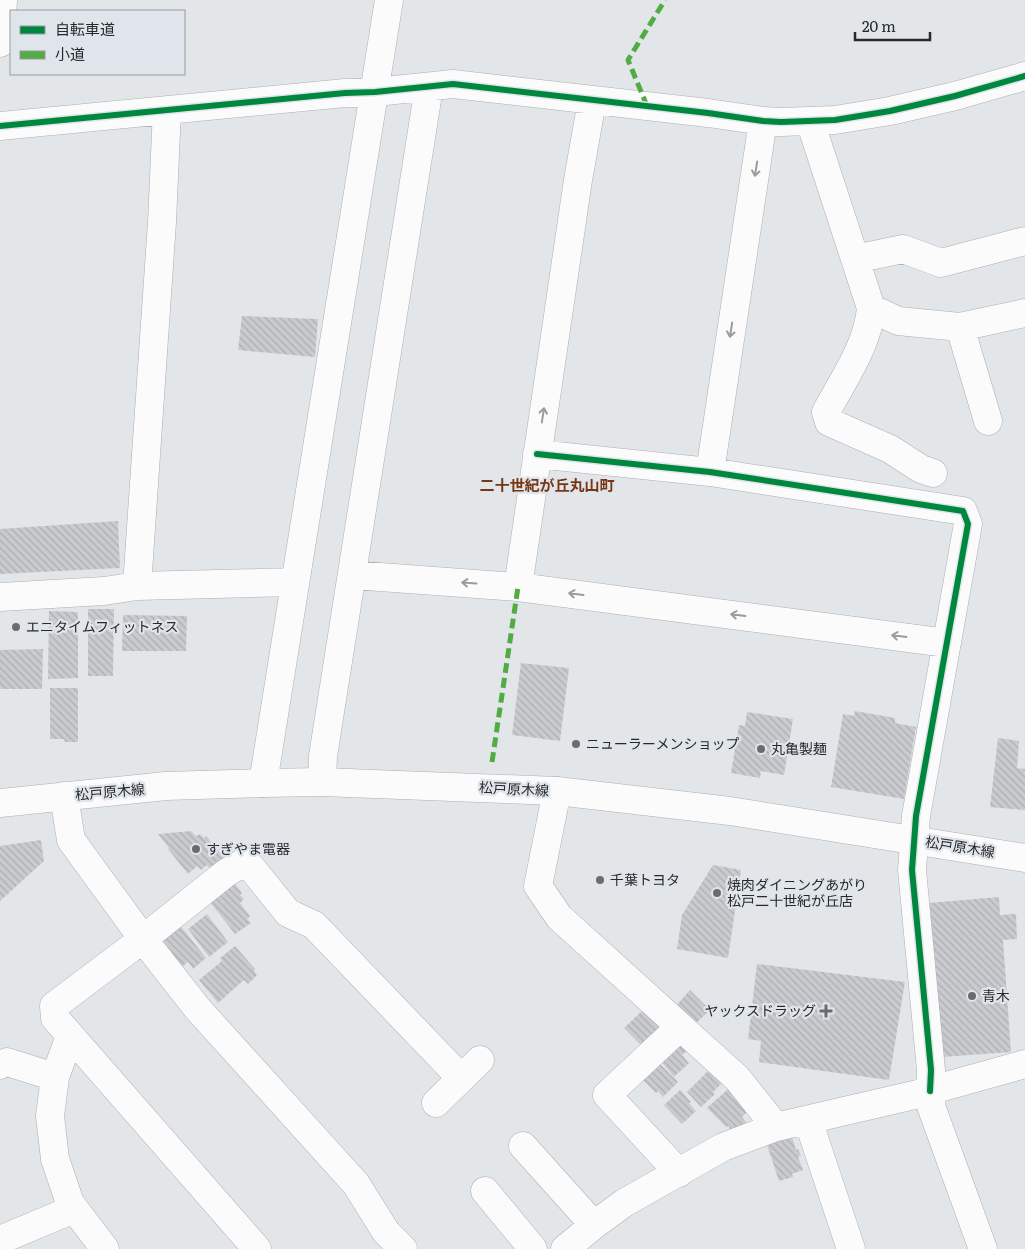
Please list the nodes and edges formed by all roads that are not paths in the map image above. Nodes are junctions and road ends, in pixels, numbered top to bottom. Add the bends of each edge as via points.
1 (3, 0) edge
2 (389, 0) edge
3 (0, 43) edge
4 (1025, 76) edge
5 (428, 87) junction
6 (374, 92) junction
7 (592, 101) junction
8 (167, 110) junction
9 (763, 121) junction
10 (810, 121) junction
11 (0, 126) edge
12 (1025, 241) edge
13 (855, 259) junction
14 (871, 308) junction
15 (1025, 314) edge
16 (960, 327) junction
17 (988, 421) dead end
18 (537, 454) junction
19 (710, 472) junction
20 (934, 473) dead end
21 (353, 575) junction
22 (295, 582) junction
23 (137, 586) junction
24 (518, 587) junction
25 (0, 597) edge
26 (947, 642) junction
27 (322, 782) junction
28 (263, 783) junction
29 (557, 791) junction
30 (64, 796) junction
31 (0, 803) edge
32 (915, 840) junction
33 (1025, 858) edge
34 (143, 939) junction
35 (680, 1027) junction
36 (70, 1036) junction
37 (1025, 1064) edge
38 (0, 1065) edge
39 (55, 1077) junction
40 (930, 1091) junction
41 (436, 1103) dead end
42 (808, 1120) junction
43 (776, 1126) junction
44 (523, 1146) dead end
45 (679, 1173) junction
46 (485, 1191) dead end
47 (74, 1209) junction
48 (594, 1225) junction
49 (0, 1240) edge
50 (105, 1249) edge
51 (257, 1249) edge
52 (403, 1249) edge
53 (533, 1249) edge
54 (566, 1249) edge
55 (851, 1249) edge
56 (983, 1249) edge

1 - 3 street
2 - 6 street
4 - 10 street via 890,111
5 - 6 street
5 - 7 street via 453,84
5 - 21 street
6 - 8 street
6 - 22 street
7 - 9 street
18 -> 7 street
8 - 11 street
8 - 23 street
9 - 10 street
9 -> 19 street
10 - 13 street
12 - 13 street via 941,263 903,249
13 - 14 street
14 - 16 street via 898,321
14 - 20 street via 870,323 826,412 829,422
15 - 16 street
16 - 17 street
18 - 19 street
18 - 24 street
19 - 26 street via 963,511 968,524
24 -> 21 street
21 - 27 street
22 - 23 street
22 - 28 street
23 - 25 street
26 -> 24 street
26 - 32 street via 916,816
27 - 28 street, 松戸原木線
27 - 29 street, 松戸原木線
28 - 30 street, 松戸原木線 via 166,786
29 - 32 street, 松戸原木線 via 730,811
29 - 35 street via 538,886 559,917
30 - 31 street, 松戸原木線
30 - 34 street via 71,840
32 - 33 street, 松戸原木線
32 - 40 street via 912,870 931,1070
34 - 36 street via 54,1006 55,1018
34 - 41 street via 226,873 246,861 288,913 314,925 470,1069
34 - 52 street via 197,1008 356,1184 386,1232
35 - 43 street via 737,1078
35 - 45 street via 607,1095
36 - 39 street
36 - 51 street
37 - 40 street
38 - 39 street via 7,1062
39 - 47 street via 50,1116 55,1160
40 - 42 street
40 - 56 street via 932,1106
42 - 43 street
42 - 55 street
43 - 45 street via 722,1147
44 - 48 street
45 - 48 street via 624,1203
46 - 53 street
47 - 49 street
47 - 50 street
48 - 54 street

